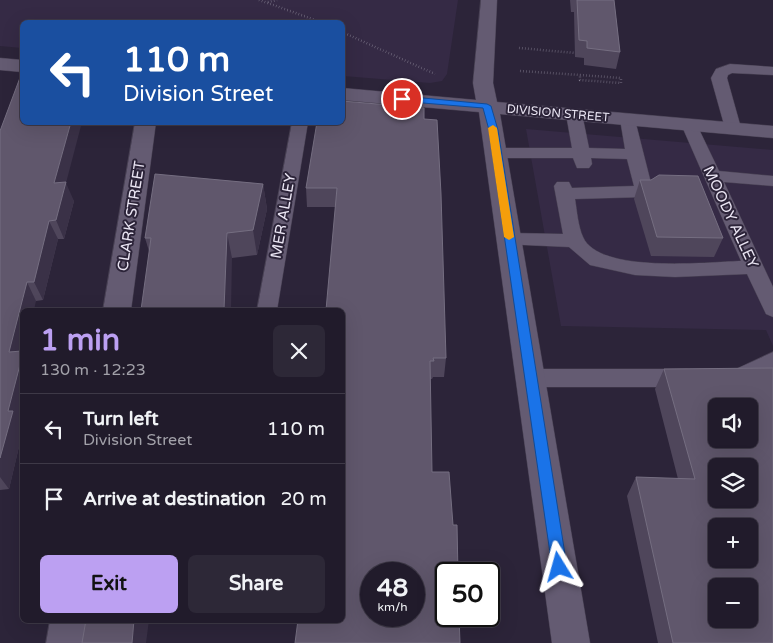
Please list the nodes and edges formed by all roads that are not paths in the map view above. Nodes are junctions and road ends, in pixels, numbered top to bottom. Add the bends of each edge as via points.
1 (489, 0) edge
2 (0, 64) edge
3 (20, 66) edge
4 (773, 71) edge
5 (345, 94) edge
6 (487, 106) junction
7 (574, 114) junction
8 (628, 119) junction
9 (689, 124) junction
10 (146, 125) edge
11 (299, 125) edge
12 (733, 128) junction
13 (773, 132) edge
14 (496, 153) junction
15 (634, 154) junction
16 (582, 158) junction
17 (712, 176) junction
18 (773, 181) edge
19 (510, 239) junction
20 (574, 240) junction
21 (754, 266) junction
22 (117, 308) edge
23 (267, 308) edge
24 (773, 309) edge
25 (773, 361) edge
26 (531, 378) junction
27 (68, 623) edge
28 (65, 643) edge
29 (571, 643) edge

1 - 6 main road via 483,83
2 - 3 main road
4 - 12 lane via 730,68 721,72 719,78
5 - 6 main road, DIVISION STREET
6 - 7 main road, DIVISION STREET
6 - 14 main road
7 - 8 main road, DIVISION STREET
7 - 16 lane
8 - 9 main road, DIVISION STREET
8 - 15 lane
9 - 12 main road, DIVISION STREET
9 - 17 lane, MOODY ALLEY
10 - 22 main road, CLARK STREET
11 - 23 lane, MER ALLEY
12 - 13 main road, DIVISION STREET
14 - 16 lane
14 - 19 main road
15 - 16 lane
15 - 20 lane via 644,191 564,190
17 - 18 lane
17 - 21 lane, MOODY ALLEY
19 - 20 lane
19 - 26 main road
20 - 21 lane via 595,259 631,267 676,270
21 - 24 lane, MOODY ALLEY
25 - 26 lane via 739,378
26 - 29 main road
27 - 28 main road

